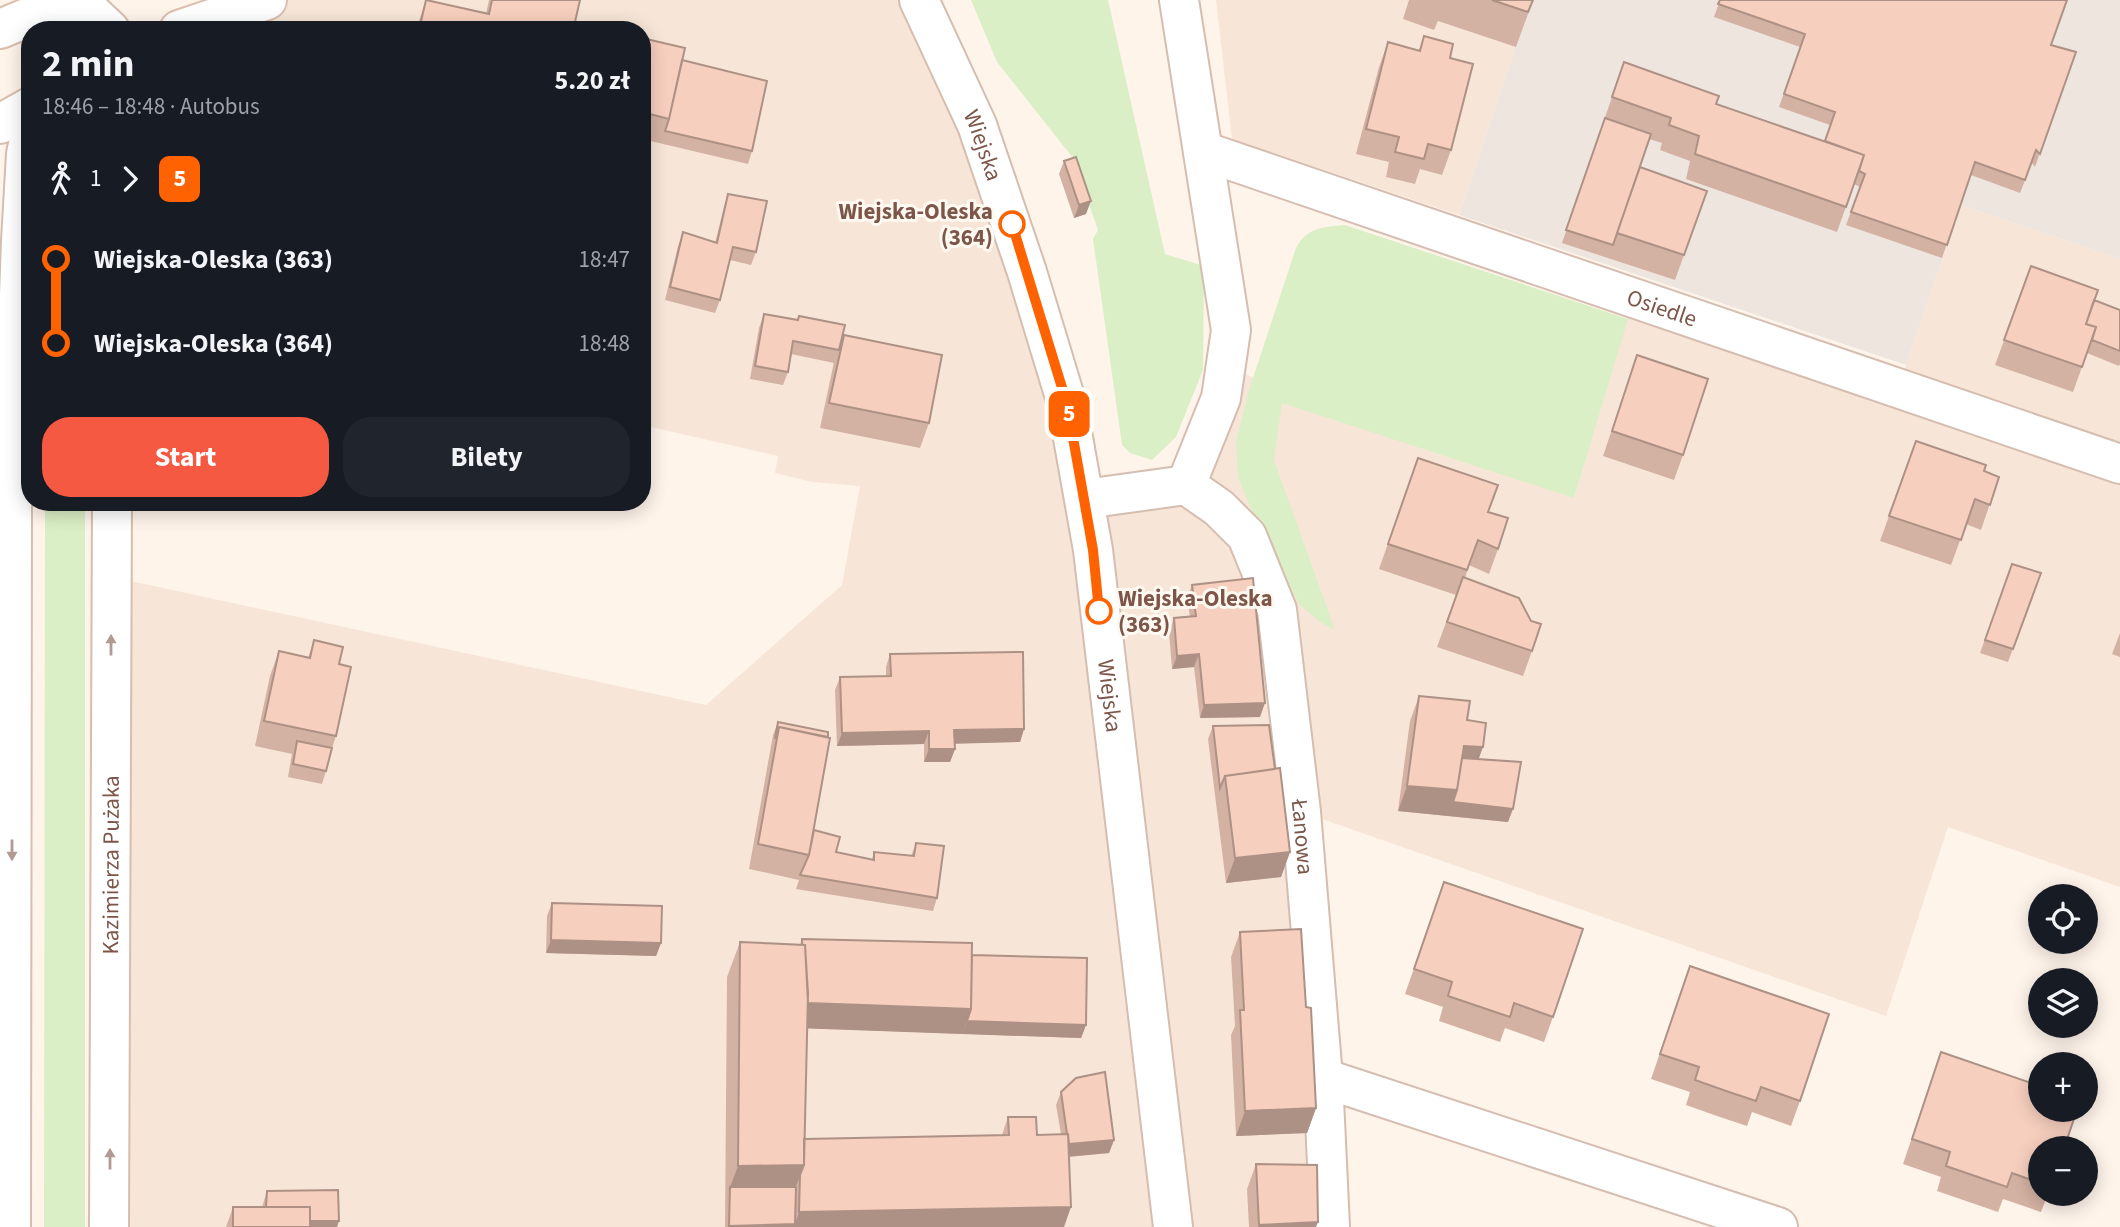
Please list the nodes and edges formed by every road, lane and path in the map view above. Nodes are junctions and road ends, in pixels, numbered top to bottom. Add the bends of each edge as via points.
1 (69, 0) edge
2 (267, 0) edge
3 (1179, 0) edge
4 (925, 7) edge
5 (60, 21) edge
6 (100, 21) edge
7 (205, 21) edge
8 (0, 29) edge
9 (21, 112) edge
10 (0, 124) edge
11 (1203, 151) junction
12 (21, 241) edge
13 (0, 424) edge
14 (2120, 464) edge
15 (1186, 485) junction
16 (12, 487) junction
17 (1085, 499) junction
18 (113, 511) edge
19 (1323, 1078) junction
20 (11, 1227) edge
21 (109, 1227) edge
22 (1173, 1227) edge
23 (1330, 1227) edge
24 (1778, 1227) edge

1 - 5 street
1 - 6 street
1 - 8 street
2 - 7 street
3 - 11 street
4 - 17 street, Wiejska via 977,125 1023,260 1067,404
9 - 10 street
11 - 14 street, Osiedle
11 - 15 street via 1231,330 1221,398
12 - 16 street
13 - 16 street
15 - 17 street
15 - 19 street, Łanowa via 1219,508 1247,536 1277,610 1301,815
16 -> 20 street
17 - 22 street, Wiejska
21 -> 18 street, Kazimierza Pużaka
19 - 23 street, Łanowa
19 - 24 street

